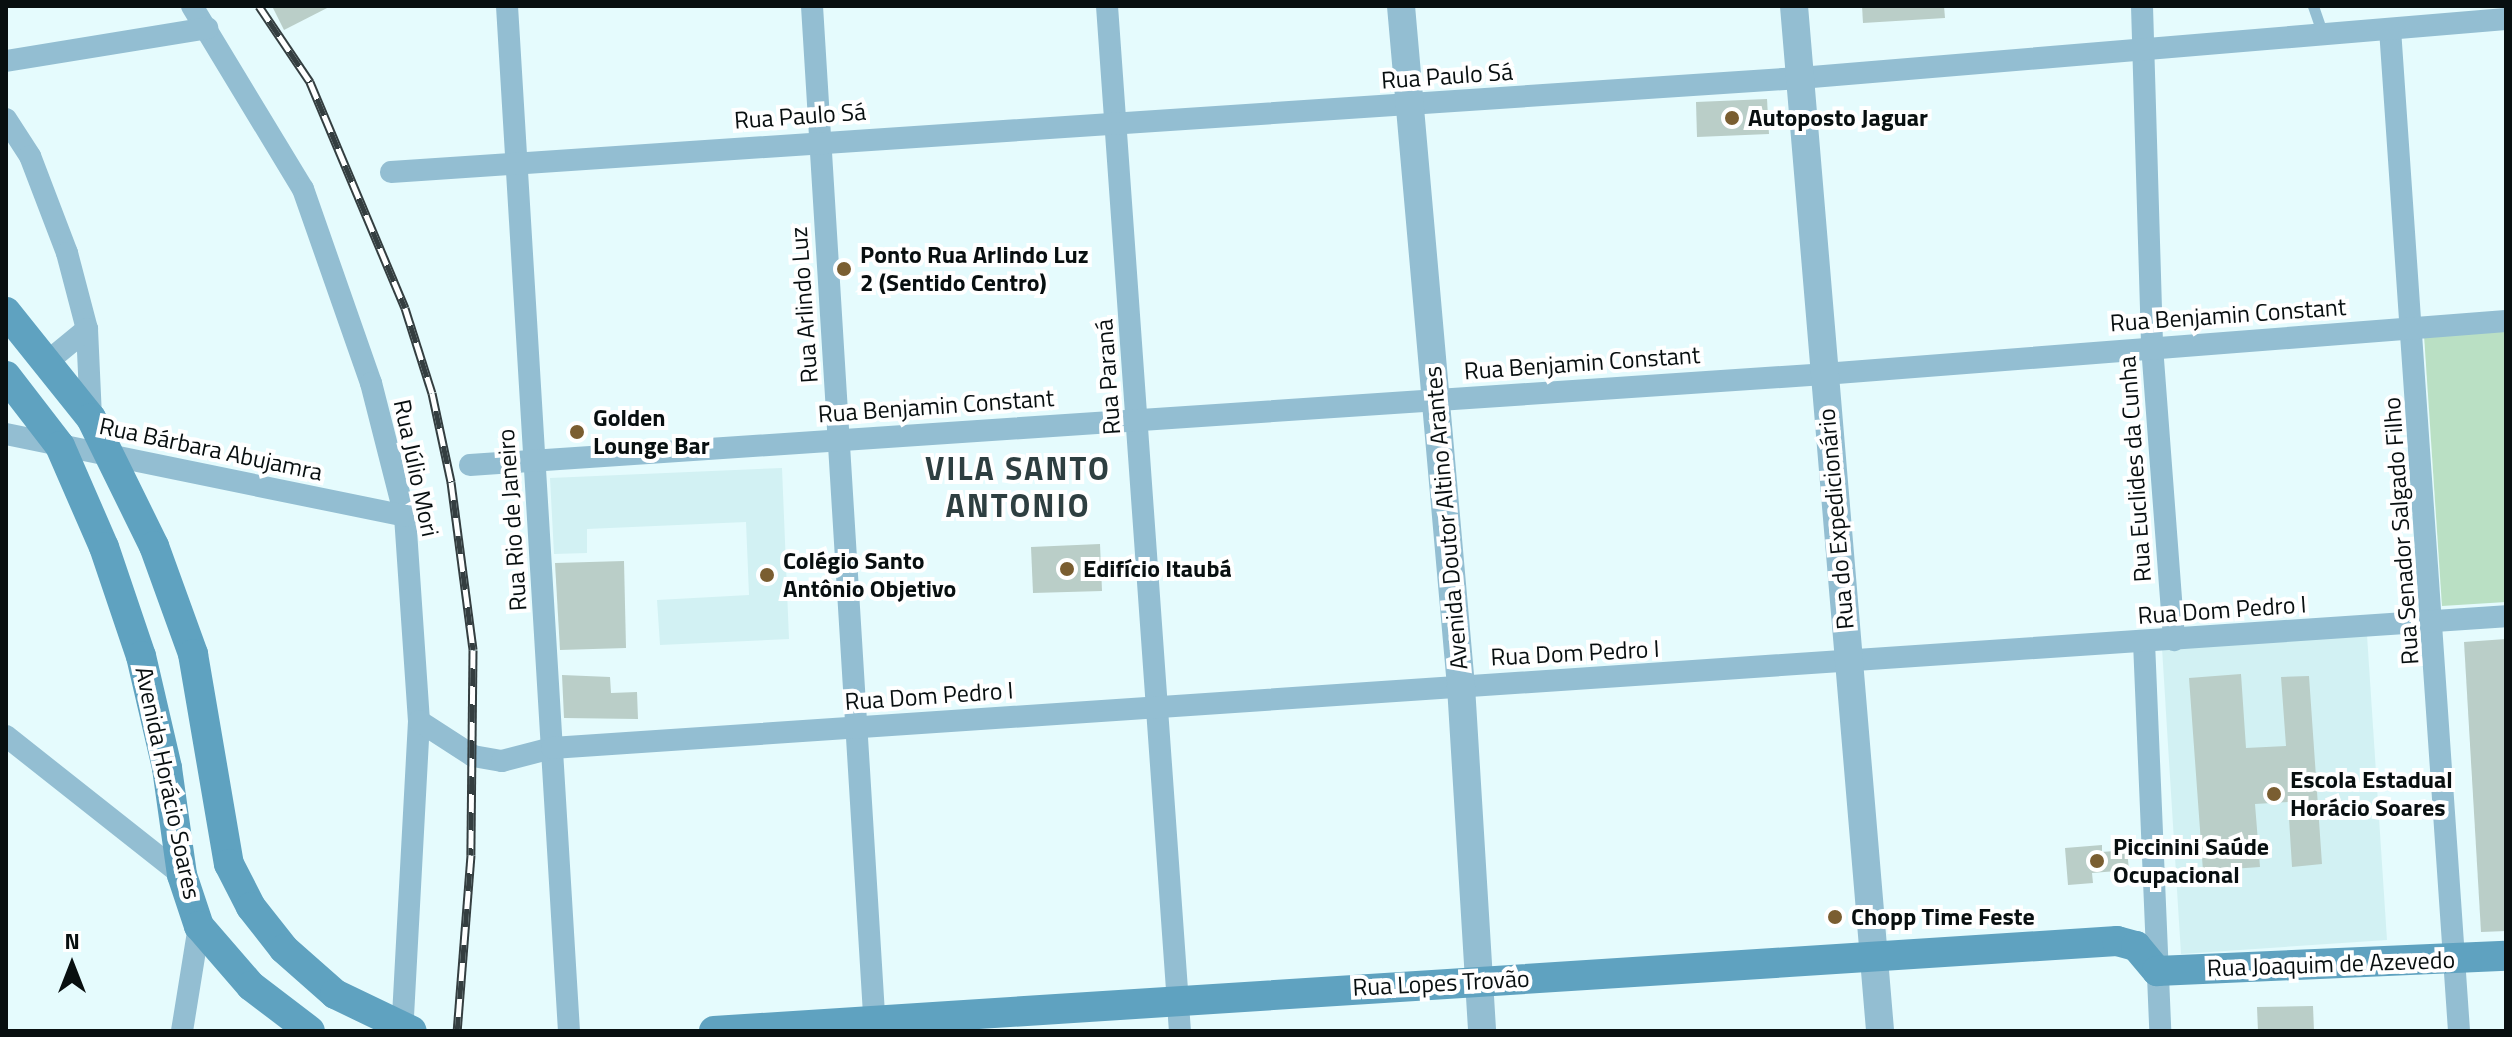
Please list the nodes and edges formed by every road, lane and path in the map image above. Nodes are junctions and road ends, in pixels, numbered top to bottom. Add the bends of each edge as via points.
1 (192, 6) edge
2 (507, 6) edge
3 (812, 6) edge
4 (1107, 6) edge
5 (1401, 6) edge
6 (1794, 6) edge
7 (2142, 6) edge
8 (2313, 6) edge
9 (2501, 6) edge
10 (2454, 14) edge
11 (2506, 16) edge
12 (207, 28) junction
13 (2390, 29) junction
14 (2323, 35) junction
15 (2145, 53) junction
16 (6, 61) edge
17 (1800, 78) junction
18 (1409, 105) junction
19 (6, 119) edge
20 (1116, 122) junction
21 (820, 140) junction
22 (516, 165) junction
23 (391, 172) dead end
24 (6, 312) edge
25 (2506, 321) edge
26 (2413, 327) junction
27 (87, 329) junction
28 (2152, 346) junction
29 (47, 362) junction
30 (1824, 374) junction
31 (6, 376) edge
32 (1436, 399) junction
33 (91, 418) junction
34 (1137, 418) junction
35 (6, 434) edge
36 (838, 438) junction
37 (60, 446) junction
38 (110, 453) junction
39 (534, 458) junction
40 (470, 465) dead end
41 (405, 516) junction
42 (2506, 616) edge
43 (2433, 621) junction
44 (2174, 640) junction
45 (2144, 642) junction
46 (1848, 663) junction
47 (1461, 686) junction
48 (1157, 707) junction
49 (419, 721) junction
50 (856, 727) junction
51 (6, 736) edge
52 (552, 748) junction
53 (182, 875) junction
54 (199, 926) junction
55 (1873, 956) junction
56 (2506, 956) edge
57 (2455, 960) junction
58 (2157, 971) junction
59 (1479, 981) junction
60 (1178, 999) junction
61 (875, 1027) edge
62 (405, 1030) edge
63 (182, 1031) edge
64 (310, 1031) edge
65 (569, 1031) edge
66 (714, 1031) edge
67 (1180, 1031) edge
68 (1482, 1031) edge
69 (1880, 1031) edge
70 (2160, 1031) edge
71 (2459, 1031) edge

1 - 12 street, Rua Júlio Mori
2 - 22 street, Rua Rio de Janeiro
3 - 21 street, Rua Arlindo Luz
4 - 20 street, Rua Paraná
5 - 18 street, Avenida Doutor Altino Arantes
6 - 17 street, Rua do Expedicionário
7 - 15 street, Rua Euclides da Cunha
8 - 14 lane
9 - 11 street
10 - 11 street, Rua Paulo Sá
10 - 13 street, Rua Paulo Sá
12 - 16 street
12 - 41 street, Rua Júlio Mori via 303,189 371,383
13 - 14 street, Rua Paulo Sá
13 - 26 street, Rua Senador Salgado Filho
14 - 15 street, Rua Paulo Sá
15 - 17 street, Rua Paulo Sá
15 - 28 street, Rua Euclides da Cunha
17 - 18 street, Rua Paulo Sá
17 - 30 street, Rua do Expedicionário
18 - 20 street, Rua Paulo Sá
18 - 32 street, Avenida Doutor Altino Arantes
19 - 27 street via 40,184
20 - 21 street, Rua Paulo Sá
20 - 34 street, Rua Paraná
21 - 22 street, Rua Paulo Sá
21 - 36 street, Rua Arlindo Luz
22 - 23 street, Rua Paulo Sá
22 - 39 street, Rua Rio de Janeiro
24 - 29 main road, Avenida Horácio Soares
25 - 26 street, Rua Benjamin Constant
26 - 28 street, Rua Benjamin Constant
26 - 43 street, Rua Senador Salgado Filho
27 - 29 street
27 - 33 street
28 - 30 street, Rua Benjamin Constant
28 - 44 street, Rua Euclides da Cunha
29 - 33 main road, Avenida Horácio Soares
30 - 32 street, Rua Benjamin Constant
30 - 46 street, Rua do Expedicionário
31 - 37 main road, Avenida Horácio Soares
32 - 34 street, Rua Benjamin Constant
32 - 47 street, Avenida Doutor Altino Arantes
33 - 38 main road, Avenida Horácio Soares
34 - 36 street, Rua Benjamin Constant
34 - 48 street, Rua Paraná
35 - 37 street, Rua Bárbara Abujamra
36 - 39 street, Rua Benjamin Constant
36 - 50 street, Rua Arlindo Luz
37 - 38 street, Rua Bárbara Abujamra
37 - 53 main road, Avenida Horácio Soares via 104,547 141,656 167,768
38 - 41 street, Rua Bárbara Abujamra
38 - 62 main road, Avenida Horácio Soares via 154,546 193,654 235,875 284,949 335,994
39 - 40 street, Rua Benjamin Constant
39 - 52 street, Rua Rio de Janeiro
41 - 49 street, Rua Júlio Mori
42 - 43 street, Rua Dom Pedro I
43 - 44 street, Rua Dom Pedro I
43 - 57 street, Rua Senador Salgado Filho
44 - 45 street, Rua Dom Pedro I
45 - 46 street, Rua Dom Pedro I
45 - 58 street
46 - 47 street, Rua Dom Pedro I
46 - 55 street, Rua do Expedicionário
47 - 48 street, Rua Dom Pedro I
47 - 59 street, Avenida Doutor Altino Arantes
48 - 50 street, Rua Dom Pedro I
48 - 60 street, Rua Paraná
49 - 52 street, Rua Dom Pedro I via 473,756 502,761
49 - 62 street, Rua Júlio Mori
50 - 52 street, Rua Dom Pedro I
50 - 61 street, Rua Arlindo Luz
51 - 53 street
52 - 65 street, Rua Rio de Janeiro
53 - 54 main road, Avenida Horácio Soares
54 - 63 street
54 - 64 main road, Avenida Horácio Soares via 251,986
55 - 58 main road, Rua Lopes Trovão via 2117,941 2136,946
55 - 59 main road, Rua Lopes Trovão
55 - 69 street, Rua do Expedicionário
56 - 57 main road, Rua Joaquim de Azevedo
57 - 58 main road, Rua Joaquim de Azevedo
57 - 71 street, Rua Senador Salgado Filho
58 - 70 street
59 - 60 main road, Rua Lopes Trovão
59 - 68 street, Avenida Doutor Altino Arantes
60 - 61 main road, Rua Lopes Trovão
60 - 67 street, Rua Paraná
61 - 66 main road, Rua Lopes Trovão

